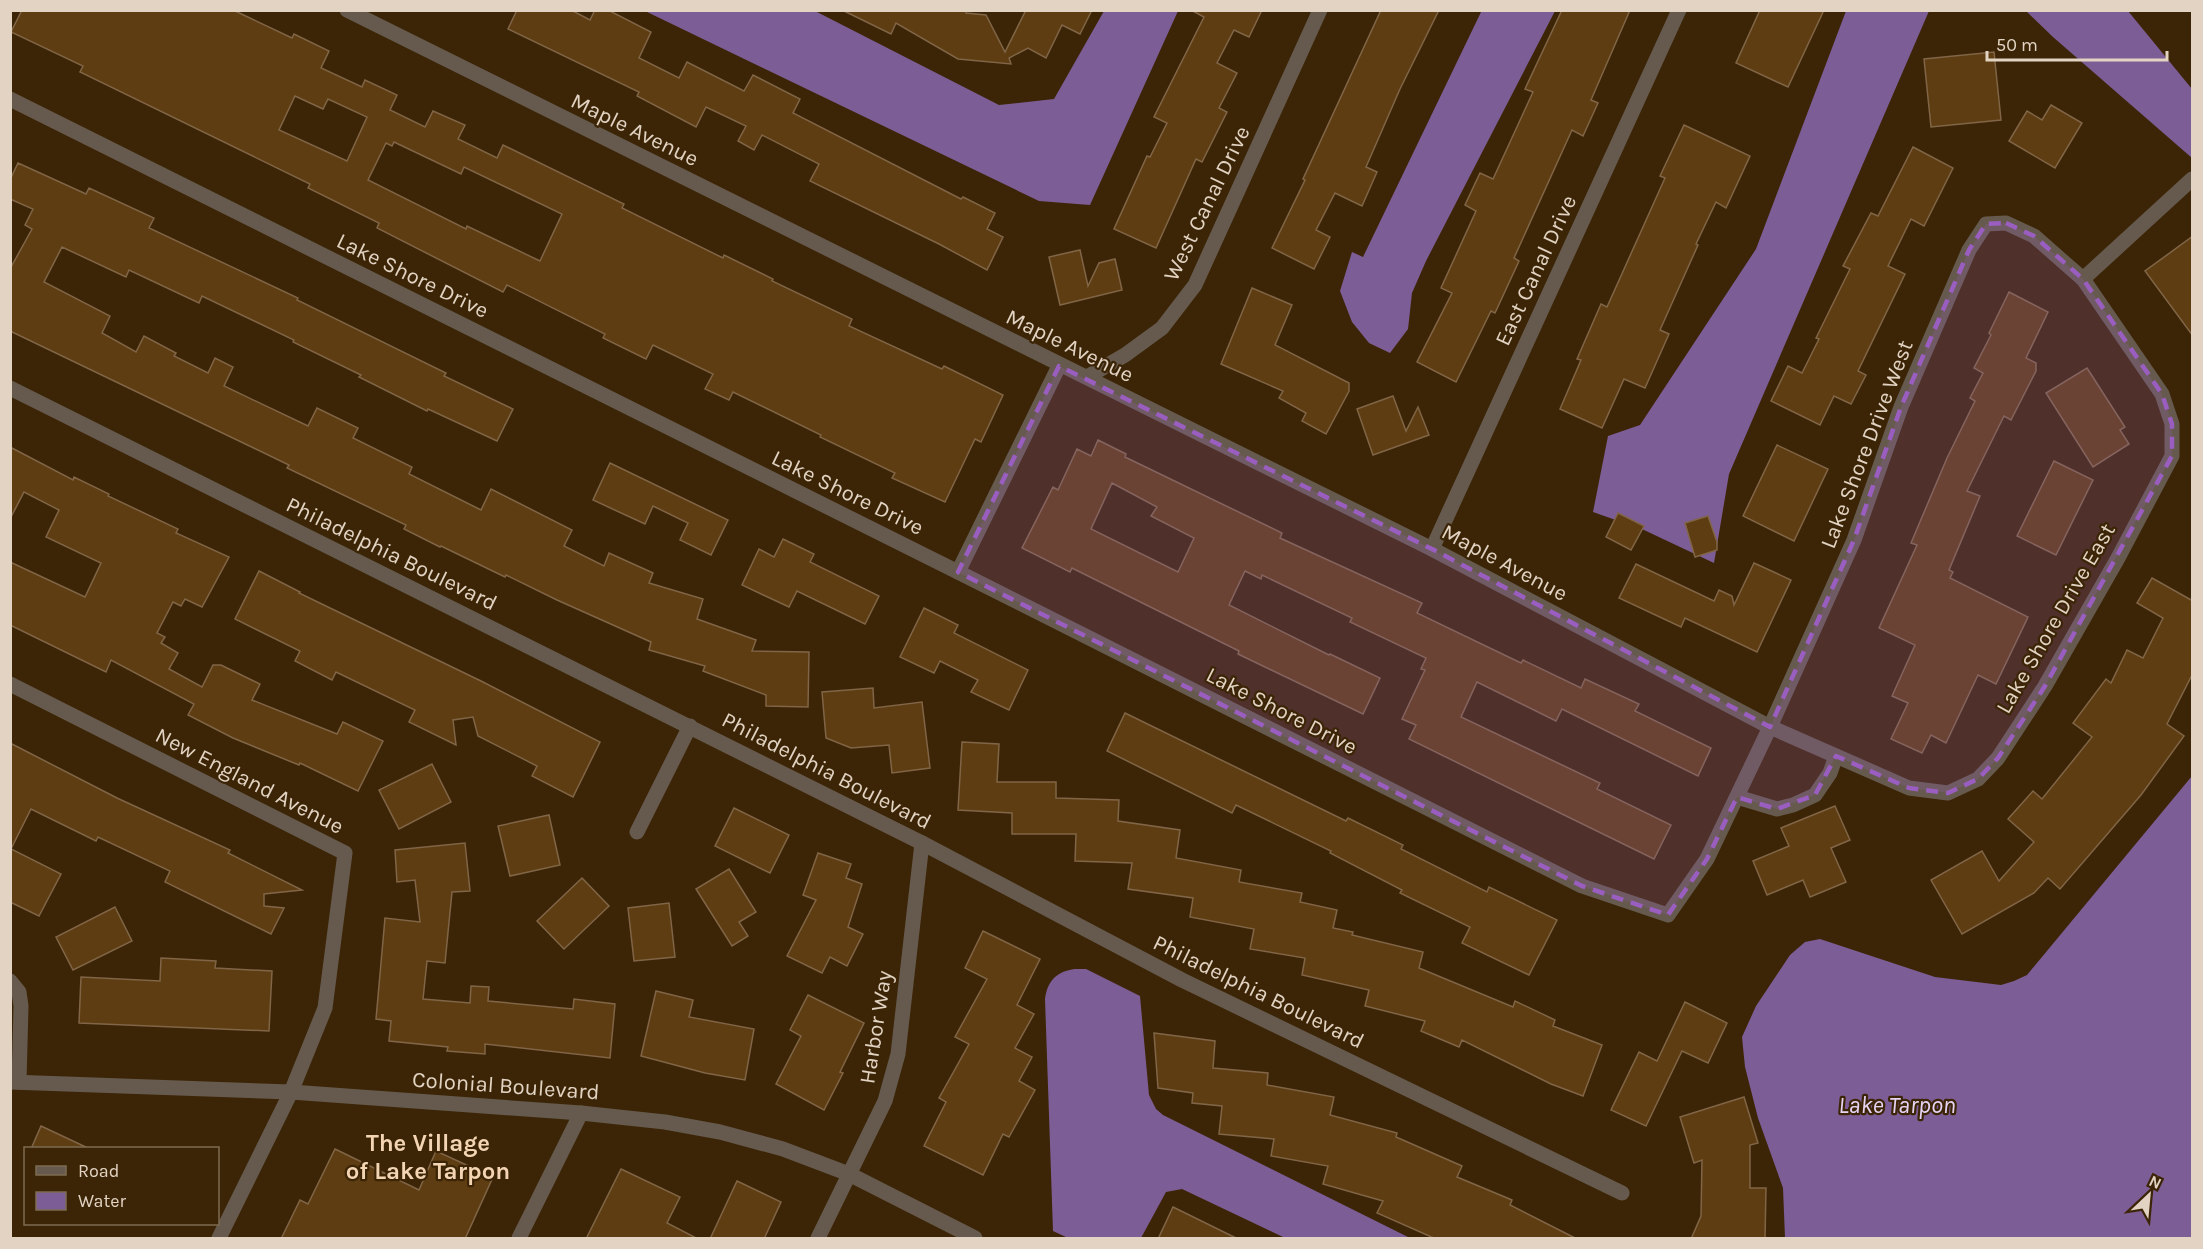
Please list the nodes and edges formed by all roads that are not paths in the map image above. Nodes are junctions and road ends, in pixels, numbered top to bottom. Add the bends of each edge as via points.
1 (347, 10) edge
2 (1320, 10) edge
3 (1679, 10) edge
4 (10, 99) edge
5 (2193, 179) edge
6 (2083, 279) junction
7 (1059, 366) junction
8 (1087, 377) junction
9 (10, 388) edge
10 (1432, 549) junction
11 (958, 572) junction
12 (10, 684) edge
13 (690, 726) junction
14 (1770, 727) junction
15 (1836, 756) junction
16 (1737, 797) junction
17 (637, 832) dead end
18 (922, 843) junction
19 (1668, 915) joint
20 (10, 981) edge
21 (15, 1082) edge
22 (291, 1092) junction
23 (581, 1113) junction
24 (849, 1174) junction
25 (1622, 1193) dead end
26 (219, 1239) edge
27 (519, 1239) edge
28 (818, 1239) edge
29 (975, 1239) edge

1 - 7 street, Maple Avenue
2 - 8 street, West Canal Drive via 1195,285 1162,328
3 - 10 street, East Canal Drive
4 - 11 street, Lake Shore Drive
5 - 6 street
6 - 14 street, Lake Shore Drive West via 2034,236 2006,223 1986,224 1969,249 1905,396 1854,540
6 - 15 street, Lake Shore Drive East via 2162,393 2172,424 2172,456 2045,686 1998,759 1978,779 1948,793 1909,788
7 - 8 street, Maple Avenue
7 - 11 street
8 - 10 street, Maple Avenue
9 - 13 street, Philadelphia Boulevard
10 - 14 street, Maple Avenue
11 - 19 street, Lake Shore Drive via 1582,886
12 - 22 street, New England Avenue via 345,853 325,1008
13 - 17 street
13 - 18 street, Philadelphia Boulevard
14 - 15 street, Lake Shore Drive East
14 - 16 street, Lake Shore Drive West
15 - 16 street via 1815,795 1794,805 1777,809
16 - 19 street, Lake Shore Drive West via 1707,858
18 - 24 street, Harbor Way via 898,1054 885,1101
18 - 25 street, Philadelphia Boulevard via 1182,980
20 - 21 street via 19,992 21,1006
21 - 22 street, Colonial Boulevard
22 - 23 street, Colonial Boulevard
22 - 26 street
23 - 24 street, Colonial Boulevard via 720,1132 783,1149
23 - 27 street
24 - 28 street, Harbor Way
24 - 29 street, Colonial Boulevard

